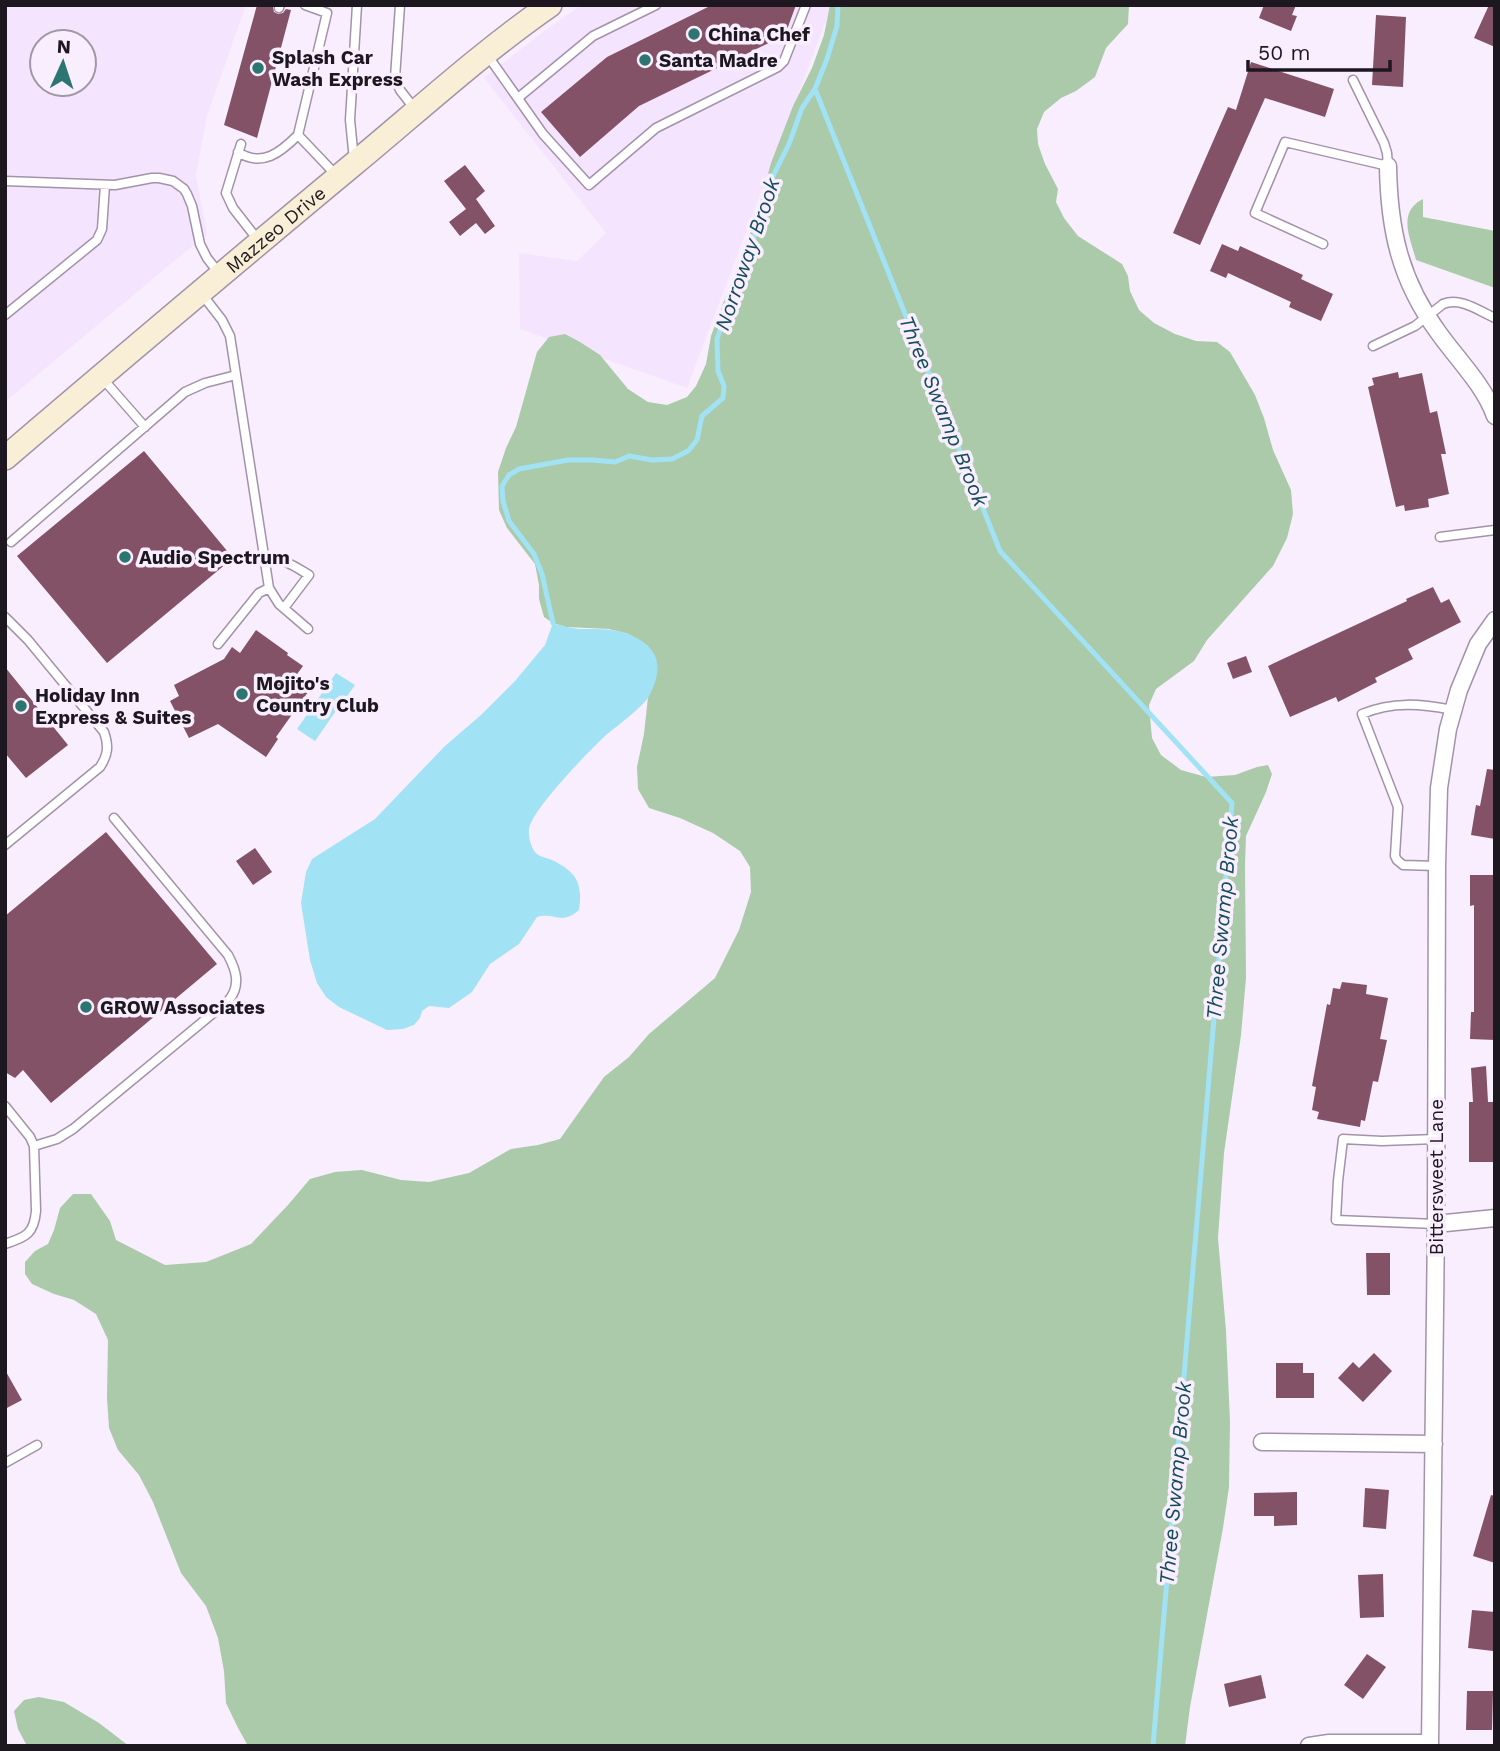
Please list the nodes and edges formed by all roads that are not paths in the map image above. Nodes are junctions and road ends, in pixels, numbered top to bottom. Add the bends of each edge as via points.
1 (305, 5) edge
2 (357, 5) edge
3 (400, 5) edge
4 (656, 5) edge
5 (806, 5) edge
6 (546, 6) edge
7 (486, 53) junction
8 (1353, 80) dead end
9 (518, 98) junction
10 (417, 111) junction
11 (298, 135) junction
12 (1388, 166) junction
13 (346, 170) junction
14 (5, 181) edge
15 (104, 185) junction
16 (260, 242) junction
17 (1323, 244) dead end
18 (220, 275) junction
19 (199, 292) junction
20 (5, 315) edge
21 (1427, 317) junction
22 (1495, 318) edge
23 (1373, 346) dead end
24 (236, 375) junction
25 (101, 376) junction
26 (1494, 410) edge
27 (145, 427) junction
28 (5, 458) edge
29 (1495, 530) edge
30 (1440, 537) dead end
31 (11, 542) dead end
32 (264, 559) junction
33 (269, 588) junction
34 (284, 608) junction
35 (5, 617) edge
36 (1495, 620) edge
37 (308, 629) dead end
38 (218, 644) dead end
39 (1453, 710) junction
40 (114, 818) dead end
41 (5, 845) edge
42 (1437, 866) junction
43 (5, 1106) edge
44 (1436, 1139) junction
45 (34, 1146) junction
46 (1495, 1218) edge
47 (1436, 1224) junction
48 (5, 1244) edge
49 (1262, 1442) dead end
50 (1434, 1444) junction
51 (37, 1445) dead end
52 (5, 1463) edge
53 (1430, 1745) edge
54 (1309, 1746) edge

1 - 11 lane via 327,13
2 - 13 lane
3 - 10 lane via 395,78
4 - 9 lane via 593,36
5 - 9 lane via 782,64 656,128 589,185
6 - 7 main road, Mazzeo Drive
7 - 9 lane
7 - 10 main road, Mazzeo Drive
8 - 12 lane via 1384,143
10 - 13 main road, Mazzeo Drive
11 - 13 lane
11 - 16 lane via 280,151 257,160 247,158 240,148 226,193
12 - 17 lane via 1285,142 1255,213
12 - 21 street via 1397,249 1411,290
13 - 16 main road, Mazzeo Drive
14 - 15 lane
15 - 18 lane via 159,178 179,184 190,199 203,252
15 - 20 lane via 103,229 97,240
16 - 18 main road, Mazzeo Drive
18 - 19 main road, Mazzeo Drive
19 - 24 lane via 228,330
19 - 25 main road, Mazzeo Drive
21 - 22 lane via 1454,301
21 - 23 lane
21 - 26 street
24 - 27 lane via 190,389
24 - 32 lane
25 - 27 lane
25 - 28 main road, Mazzeo Drive
27 - 31 lane
29 - 30 lane
32 - 33 lane
32 - 34 lane via 286,561 309,575
33 - 34 lane
33 - 38 lane via 259,593
34 - 37 lane
35 - 41 lane via 104,733 108,750 100,767
36 - 39 street, Bittersweet Lane via 1471,658
39 - 42 street, Bittersweet Lane via 1440,778
39 - 42 lane via 1404,704 1362,714 1398,807 1395,856 1404,865
40 - 45 lane via 228,955 235,970 235,990 229,1000 73,1129
42 - 44 street, Bittersweet Lane
43 - 45 lane
44 - 47 street, Bittersweet Lane
44 - 47 lane via 1343,1139 1336,1220
45 - 48 lane via 33,1227 23,1238
46 - 47 street
47 - 50 street, Bittersweet Lane
49 - 50 street
50 - 53 street, Bittersweet Lane
51 - 52 lane
53 - 54 street

